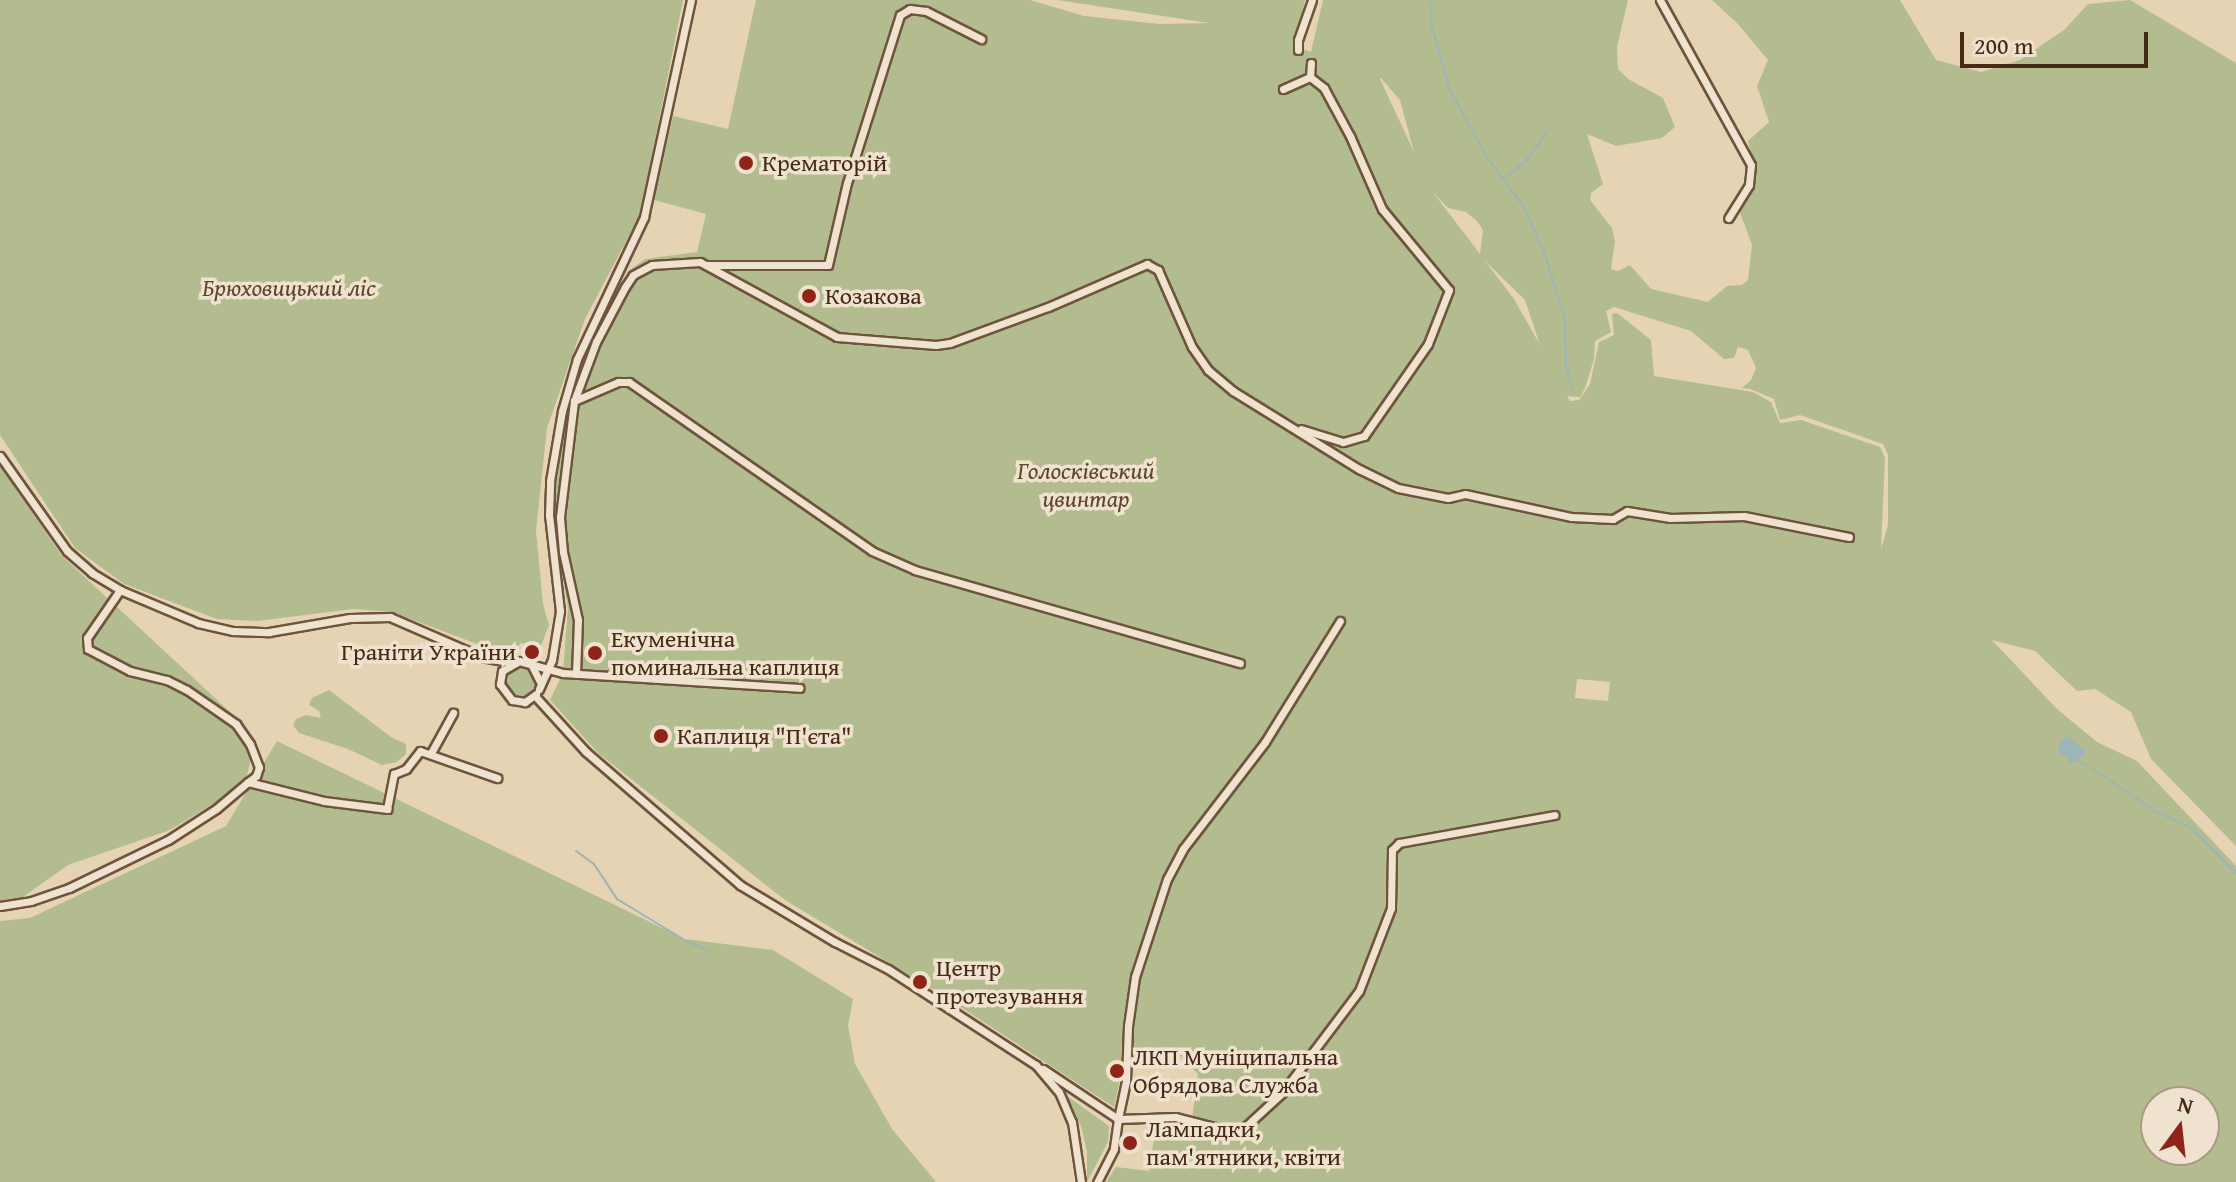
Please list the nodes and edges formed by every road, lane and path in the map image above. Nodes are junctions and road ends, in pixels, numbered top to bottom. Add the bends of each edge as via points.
1 (691, 0) edge
2 (1312, 0) edge
3 (1660, 0) edge
4 (981, 39) dead end
5 (1298, 50) dead end
6 (1311, 63) dead end
7 (1310, 77) junction
8 (1283, 89) dead end
9 (1728, 218) dead end
10 (706, 265) junction
11 (574, 401) junction
12 (1284, 423) junction
13 (0, 456) edge
14 (1849, 537) dead end
15 (120, 590) junction
16 (1340, 621) dead end
17 (482, 657) junction
18 (513, 663) junction
19 (1240, 663) dead end
20 (531, 664) junction
21 (547, 669) junction
22 (576, 674) junction
23 (500, 684) junction
24 (800, 688) dead end
25 (537, 692) junction
26 (453, 713) dead end
27 (431, 753) junction
28 (497, 778) dead end
29 (248, 782) junction
30 (1554, 815) dead end
31 (0, 906) edge
32 (1036, 1065) junction
33 (1118, 1119) junction
34 (1081, 1182) edge
35 (1097, 1182) edge

1 - 21 street via 644,217 582,347 562,411 549,515 560,611
2 - 5 street
3 - 9 street via 1751,165 1749,185
4 - 10 street via 926,11 910,9 900,15 850,170 828,265
6 - 7 street
7 - 8 street
7 - 12 street via 1324,88 1382,209 1449,290 1428,344 1364,436 1343,442
10 - 11 street via 652,265 633,275 596,342
10 - 12 street via 837,337 875,343 950,343 1109,283 1141,265 1158,270 1192,347 1208,370
11 - 19 street via 629,382 872,551 915,570
11 - 22 street via 560,517 578,620
12 - 14 street via 1375,478 1412,493 1448,498 1465,494 1599,519 1627,511 1670,518 1744,516
13 - 15 street via 67,551
15 - 17 street via 198,623 233,631 269,632 390,617
15 - 29 street via 87,638 88,649 130,671 187,690 236,724 259,767
16 - 33 street via 1265,742 1183,849 1167,879 1135,977
17 - 18 street
17 - 23 street via 493,665
18 - 20 street
18 - 23 street via 502,671
20 - 21 street
20 - 25 street via 540,676
21 - 22 street
21 - 25 street
22 - 24 street
23 - 25 street via 512,700 525,702
25 - 32 street via 586,752 740,885 888,969
26 - 27 street
27 - 28 street
27 - 29 street via 420,751 406,769 394,774 387,809 324,801
29 - 31 street via 168,840 69,888
30 - 33 street via 1399,843 1392,850 1391,908 1355,999 1282,1093 1245,1127 1234,1132 1175,1117
32 - 33 street
32 - 34 street via 1059,1092 1072,1122
33 - 35 street via 1114,1149

